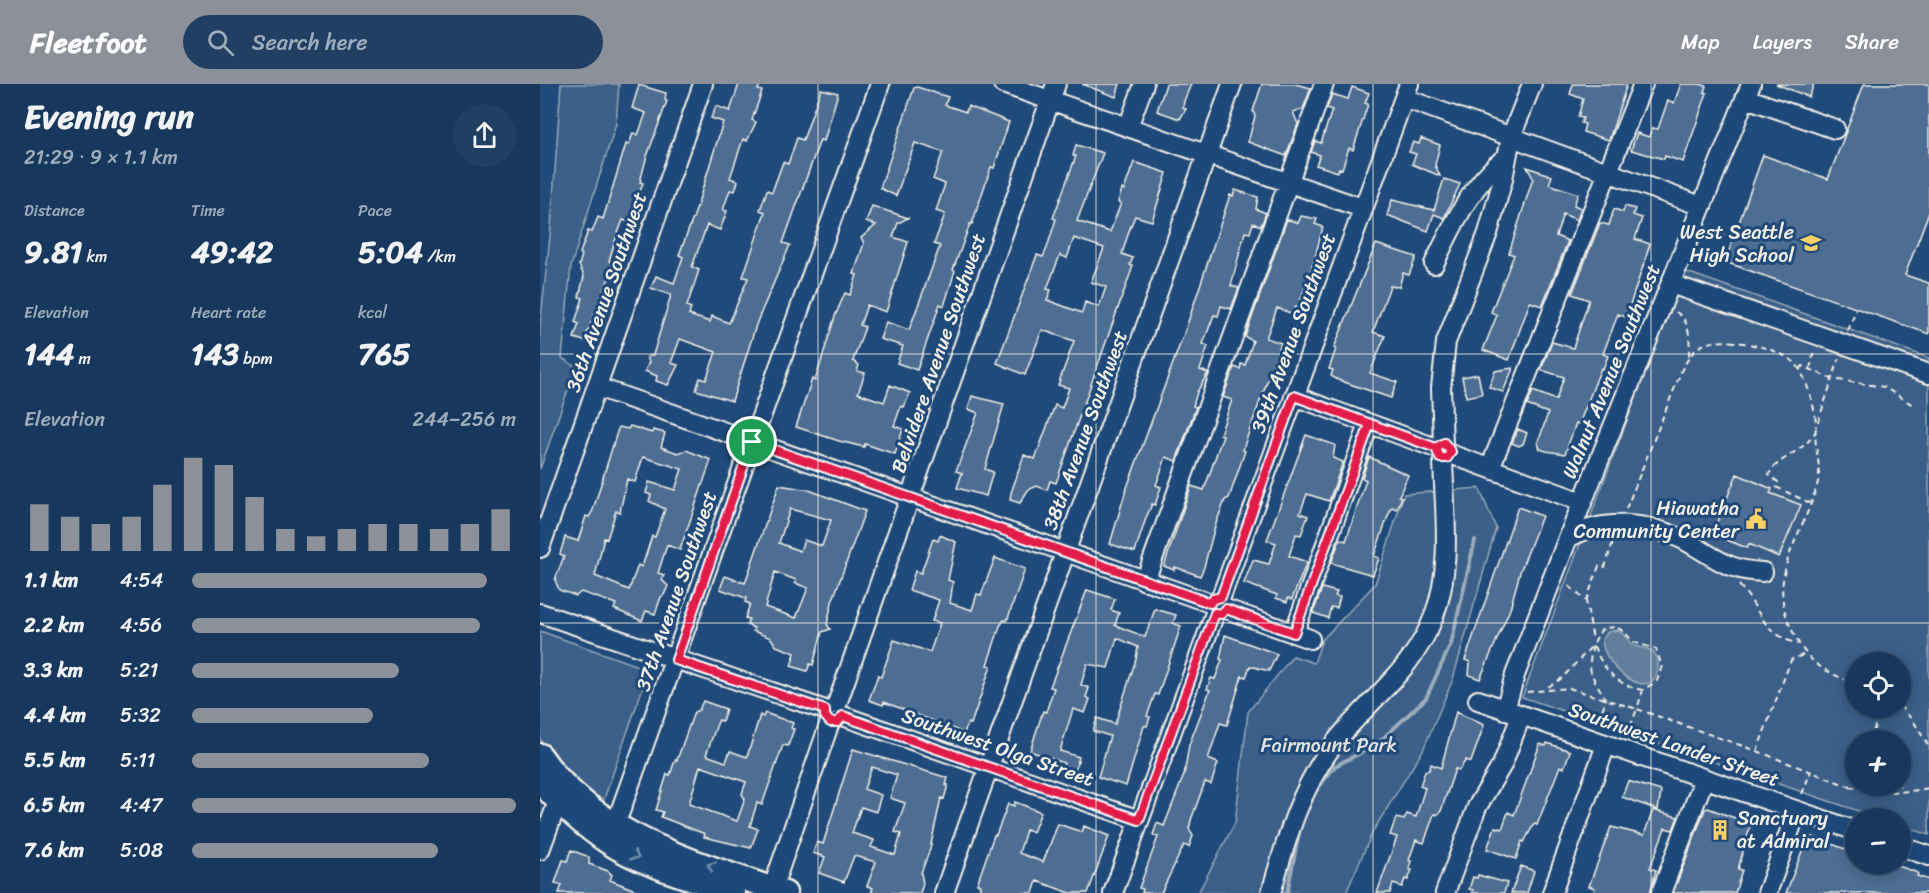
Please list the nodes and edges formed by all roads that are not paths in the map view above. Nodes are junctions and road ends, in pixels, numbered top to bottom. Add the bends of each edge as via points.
1 (703, 84) edge
2 (880, 84) edge
3 (1003, 84) edge
4 (1144, 84) edge
5 (1232, 84) edge
6 (1324, 84) edge
7 (1533, 84) edge
8 (1643, 84) edge
9 (1406, 91) edge
10 (1748, 91) edge
11 (1054, 92) edge
12 (1128, 127) junction
13 (1835, 129) dead end
14 (1511, 137) junction
15 (1207, 155) junction
16 (1505, 158) junction
17 (1609, 172) junction
18 (1289, 183) junction
19 (1701, 206) junction
20 (1362, 208) junction
21 (1434, 264) dead end
22 (1671, 284) junction
23 (1929, 374) edge
24 (597, 387) junction
25 (1294, 396) junction
26 (1370, 424) junction
27 (752, 442) junction
28 (1443, 451) junction
29 (1490, 468) junction
30 (911, 498) junction
31 (1582, 502) junction
32 (1568, 538) junction
33 (540, 548) edge
34 (1066, 553) junction
35 (1763, 572) dead end
36 (1144, 581) junction
37 (1218, 606) junction
38 (540, 613) edge
39 (676, 660) junction
40 (1478, 700) dead end
41 (834, 713) junction
42 (1513, 713) junction
43 (1605, 745) junction
44 (540, 755) edge
45 (989, 768) junction
46 (1704, 779) junction
47 (540, 782) edge
48 (558, 801) junction
49 (1800, 802) junction
50 (1139, 820) junction
51 (1845, 825) edge
52 (607, 831) junction
53 (540, 850) edge
54 (1911, 850) edge
55 (1929, 856) edge
56 (776, 891) edge
57 (734, 893) edge
58 (944, 893) edge
59 (1113, 893) edge
60 (1271, 893) edge
61 (1444, 893) edge
62 (1552, 893) edge
63 (1661, 893) edge
64 (1767, 893) edge

1 - 24 street, 36th Avenue Southwest
2 - 27 street, 37th Avenue Southwest
3 - 11 street
4 - 12 street
5 - 15 street, 38th Avenue Southwest
6 - 18 street
7 - 14 street
8 - 17 street
9 - 14 street
9 - 20 street, 39th Avenue Southwest
10 - 13 street
10 - 19 street, Walnut Avenue Southwest
11 - 12 street
11 - 30 street, Belvidere Avenue Southwest
12 - 15 street
14 - 16 street
14 - 17 street
15 - 18 street
15 - 34 street, 38th Avenue Southwest
16 - 21 street via 1488,171 1466,203
16 - 28 street via 1488,233 1446,342 1442,377
17 - 19 street
17 - 29 street
18 - 20 street
18 - 36 street
19 - 22 street, Walnut Avenue Southwest
20 - 25 street, 39th Avenue Southwest
22 - 23 street
22 - 31 street, Walnut Avenue Southwest
24 - 27 street
24 - 33 street, 36th Avenue Southwest
25 - 26 street
25 - 37 street, 39th Avenue Southwest
26 - 28 street
26 - 37 street via 1302,636
27 - 30 street
27 - 39 street, 37th Avenue Southwest
28 - 29 street
28 - 60 street via 1447,558 1434,616 1406,667 1314,771 1300,799
29 - 31 street
30 - 34 street
30 - 41 street, Belvidere Avenue Southwest
31 - 32 street, Walnut Avenue Southwest
32 - 35 street via 1592,528 1619,524 1671,534 1732,568
32 - 42 street, Walnut Avenue Southwest via 1515,675
34 - 36 street
34 - 45 street, 38th Avenue Southwest
36 - 37 street
37 - 50 street, 39th Avenue Southwest
38 - 39 street, Southwest Olga Street
39 - 41 street, Southwest Olga Street
39 - 52 street, 37th Avenue Southwest via 620,812
40 - 42 street, Southwest Lander Street
41 - 45 street, Southwest Olga Street
41 - 56 street, Belvidere Avenue Southwest
42 - 43 street, Southwest Lander Street
42 - 61 street, Walnut Avenue Southwest via 1499,772 1477,807
43 - 46 street, Southwest Lander Street
43 - 62 street
44 - 52 main road
45 - 50 street, Southwest Olga Street
45 - 58 street, 38th Avenue Southwest
46 - 49 street, Southwest Lander Street
46 - 63 street
47 - 48 main road
48 - 52 main road
48 - 53 street
49 - 51 street, Southwest Lander Street
49 - 64 street
50 - 59 street, 39th Avenue Southwest
56 -> 52 main road
52 -> 57 main road via 646,861
54 - 55 street

